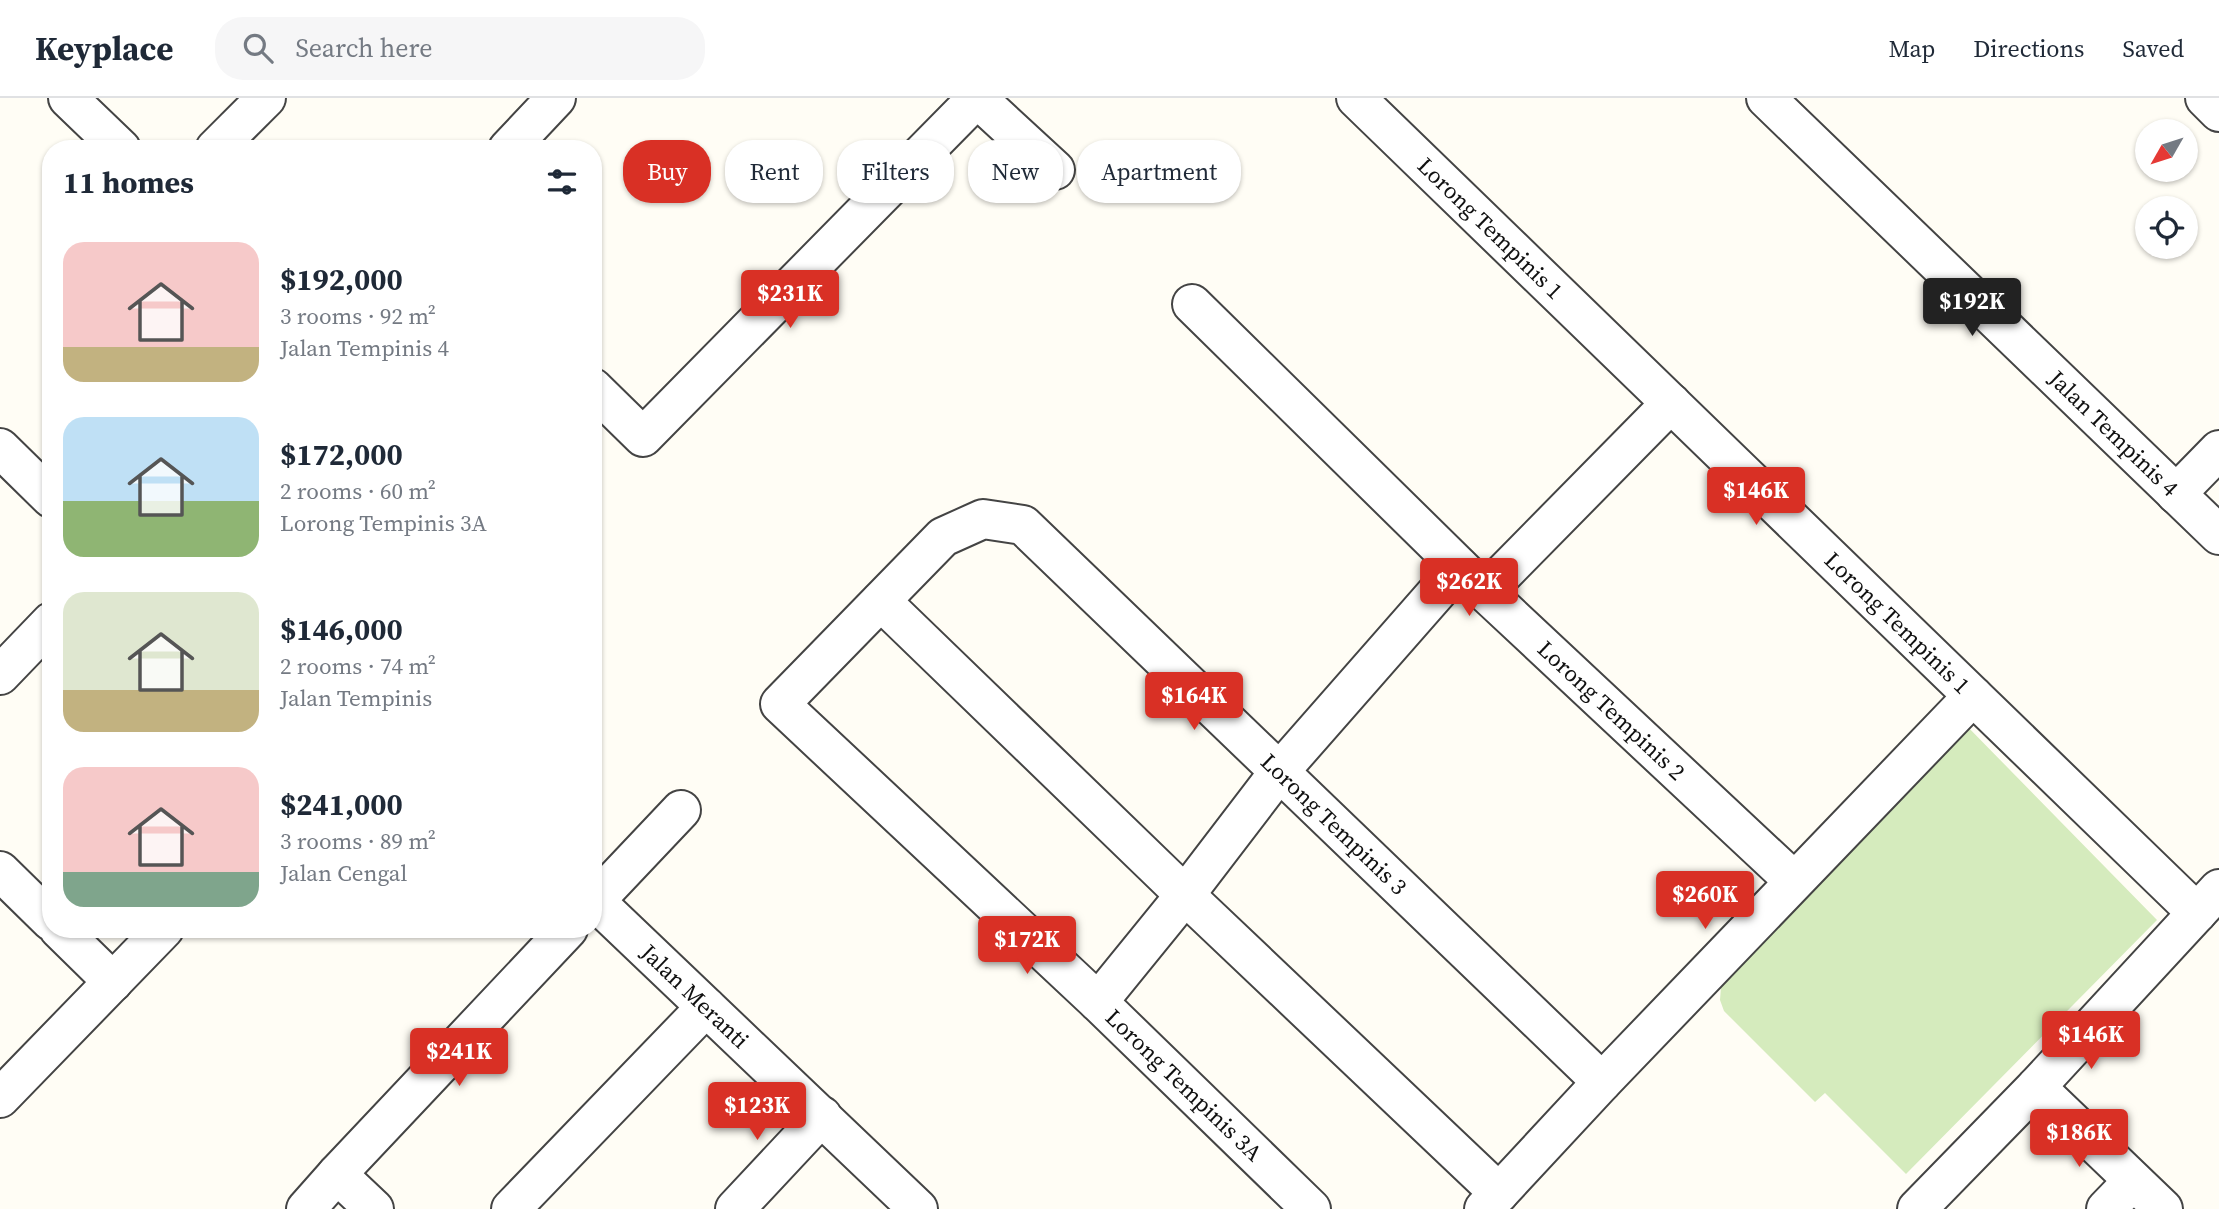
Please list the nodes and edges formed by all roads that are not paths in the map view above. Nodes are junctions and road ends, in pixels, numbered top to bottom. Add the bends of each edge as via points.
1 (68, 98) edge
2 (266, 98) edge
3 (556, 98) edge
4 (977, 98) edge
5 (1356, 98) edge
6 (1766, 98) edge
7 (2205, 98) edge
8 (2219, 112) edge
9 (112, 140) edge
10 (224, 140) edge
11 (516, 140) edge
12 (1022, 140) edge
13 (1192, 304) dead end
14 (602, 397) edge
15 (1671, 403) junction
16 (0, 448) edge
17 (2219, 450) edge
18 (42, 489) edge
19 (2176, 494) junction
20 (2219, 535) edge
21 (1472, 580) junction
22 (881, 601) junction
23 (42, 631) edge
24 (0, 675) edge
25 (1973, 696) junction
26 (780, 704) joint
27 (1279, 772) junction
28 (681, 810) dead end
29 (0, 871) edge
30 (1794, 881) junction
31 (602, 894) edge
32 (1185, 895) junction
33 (2208, 901) edge
34 (602, 910) edge
35 (42, 912) edge
36 (68, 938) edge
37 (155, 938) edge
38 (560, 938) edge
39 (113, 982) junction
40 (1098, 1002) junction
41 (706, 1007) junction
42 (1602, 1082) junction
43 (2036, 1087) junction
44 (0, 1098) edge
45 (822, 1116) junction
46 (337, 1174) junction
47 (2133, 1181) junction
48 (1491, 1201) edge
49 (306, 1209) edge
50 (374, 1209) edge
51 (511, 1209) edge
52 (735, 1209) edge
53 (918, 1209) edge
54 (1311, 1209) edge
55 (1917, 1209) edge
56 (2106, 1209) edge
57 (2163, 1209) edge

1 - 9 street
2 - 10 street
3 - 11 street
4 - 12 street
4 - 14 street via 643,437
5 - 15 street, Lorong Tempinis 1
6 - 19 street, Jalan Tempinis 4
7 - 8 street
13 - 21 street, Lorong Tempinis 2
15 - 21 street
15 - 25 street, Lorong Tempinis 1
16 - 18 street
17 - 19 street
19 - 20 street, Jalan Tempinis 4
21 - 27 street
21 - 30 street, Lorong Tempinis 2
22 - 26 street, Lorong Tempinis 3
22 - 27 street, Lorong Tempinis 3 via 943,537 983,519 1023,525
22 - 32 street
23 - 24 street
25 - 30 street
25 - 33 street, Lorong Tempinis 1
26 - 40 street, Lorong Tempinis 3A
27 - 32 street
27 - 42 street, Lorong Tempinis 3
28 - 31 street
29 - 35 street
30 - 42 street
32 - 40 street
32 - 48 street
33 - 43 street
34 - 41 street, Jalan Meranti
36 - 39 street
37 - 39 street
38 - 46 street
39 - 44 street
40 - 54 street, Lorong Tempinis 3A
41 - 45 street, Jalan Meranti
41 - 51 street
42 - 48 street
43 - 47 street
43 - 55 street
45 - 52 street
45 - 53 street, Jalan Meranti
46 - 49 street
46 - 50 street
47 - 56 street
47 - 57 street

